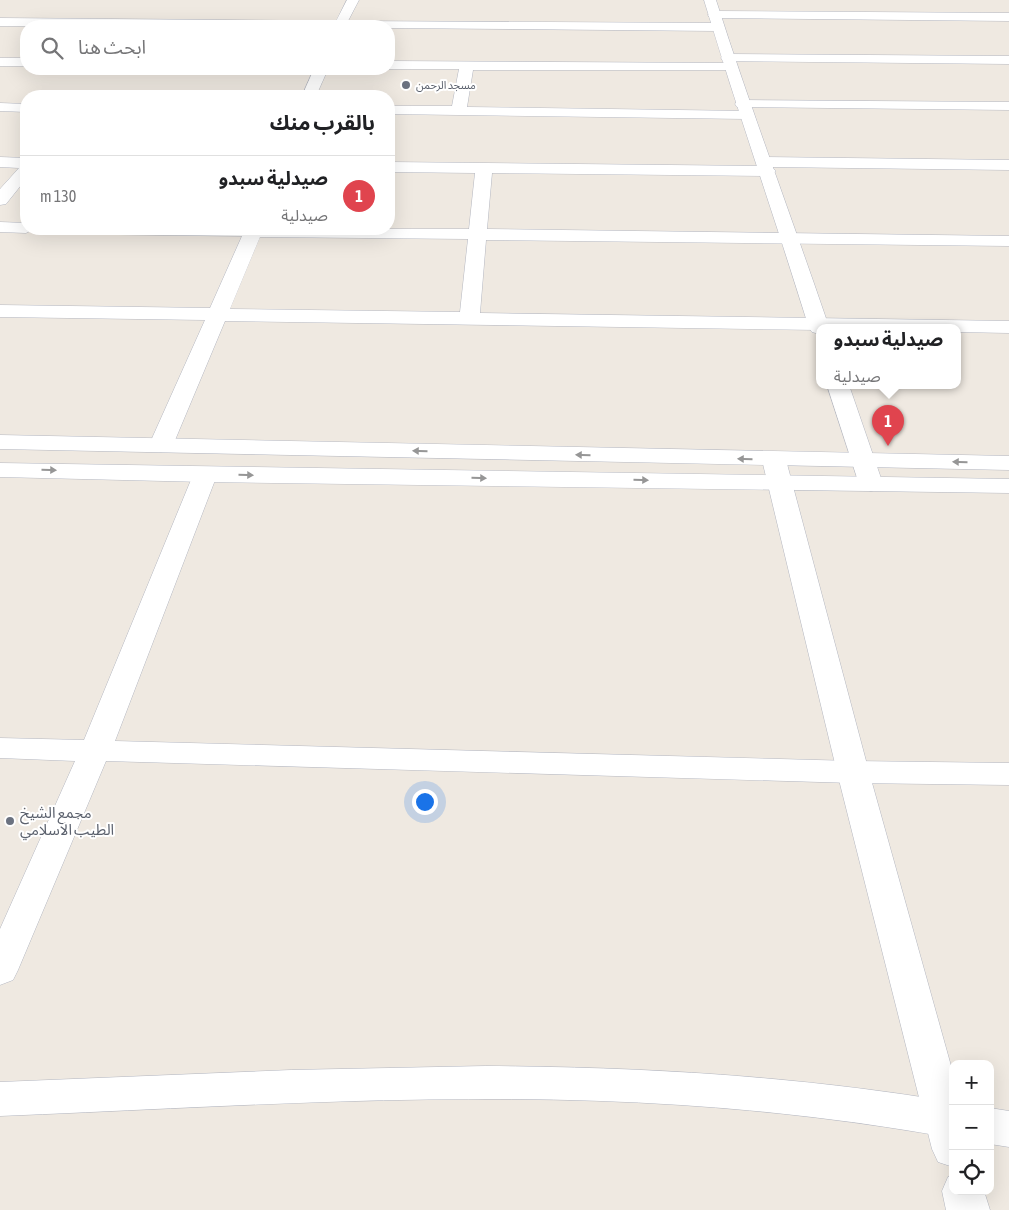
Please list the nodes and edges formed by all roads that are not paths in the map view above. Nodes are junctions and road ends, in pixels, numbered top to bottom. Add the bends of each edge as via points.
1 (353, 0) edge
2 (714, 14) edge
3 (1009, 17) edge
4 (342, 20) edge
5 (0, 22) edge
6 (20, 22) edge
7 (395, 26) edge
8 (1009, 60) edge
9 (0, 62) edge
10 (20, 62) edge
11 (729, 62) junction
12 (395, 65) edge
13 (467, 65) junction
14 (318, 75) edge
15 (312, 90) edge
16 (1009, 106) edge
17 (0, 107) edge
18 (20, 108) edge
19 (395, 110) edge
20 (745, 110) junction
21 (460, 111) junction
22 (0, 162) edge
23 (20, 163) edge
24 (1009, 165) edge
25 (395, 166) edge
26 (766, 167) junction
27 (484, 168) junction
28 (20, 176) edge
29 (0, 200) edge
30 (0, 227) edge
31 (20, 228) edge
32 (395, 233) edge
33 (479, 234) junction
34 (252, 235) edge
35 (789, 240) junction
36 (1009, 241) edge
37 (0, 311) edge
38 (219, 313) junction
39 (470, 317) junction
40 (818, 324) edge
41 (816, 326) edge
42 (961, 327) edge
43 (1009, 327) edge
44 (839, 389) edge
45 (0, 442) edge
46 (161, 445) junction
47 (864, 460) junction
48 (1009, 463) edge
49 (0, 470) edge
50 (777, 471) junction
51 (205, 475) junction
52 (871, 484) junction
53 (1009, 486) edge
54 (0, 748) edge
55 (95, 751) junction
56 (853, 772) junction
57 (1009, 774) edge
58 (0, 970) edge
59 (0, 1099) edge
60 (949, 1125) edge
61 (994, 1127) edge
62 (949, 1129) edge
63 (1009, 1129) edge
64 (964, 1195) edge
65 (968, 1210) edge

1 - 4 street
2 - 3 street
2 - 7 street via 504,30
2 - 11 street
5 - 6 street
8 - 11 street
9 - 10 street
11 - 13 street via 501,60
11 - 20 street
12 - 13 street
13 - 21 street
14 - 15 street
16 - 20 street
17 - 18 street
19 - 21 street
20 - 21 street
20 - 26 street
22 - 23 street
24 - 26 street
25 - 27 street
26 - 27 street
26 - 35 street
27 - 33 street
28 - 29 street
30 - 31 street
32 - 33 street
33 - 35 street
33 - 39 street
34 - 38 street
35 - 36 street
35 - 40 street
37 - 38 street
38 - 39 street
38 - 46 street
39 - 41 street
42 - 43 street
44 - 47 street
45 - 46 street
50 -> 46 street
48 -> 47 street
47 - 50 street
47 - 52 street
49 -> 51 street
51 -> 50 street
50 - 52 street
50 - 56 street
51 - 55 street
52 - 53 street
54 - 55 street
55 - 56 street
55 - 58 street
56 - 57 street
56 - 60 street
59 - 62 street via 353,1085 657,1087 778,1095
61 - 63 street
64 - 65 street

